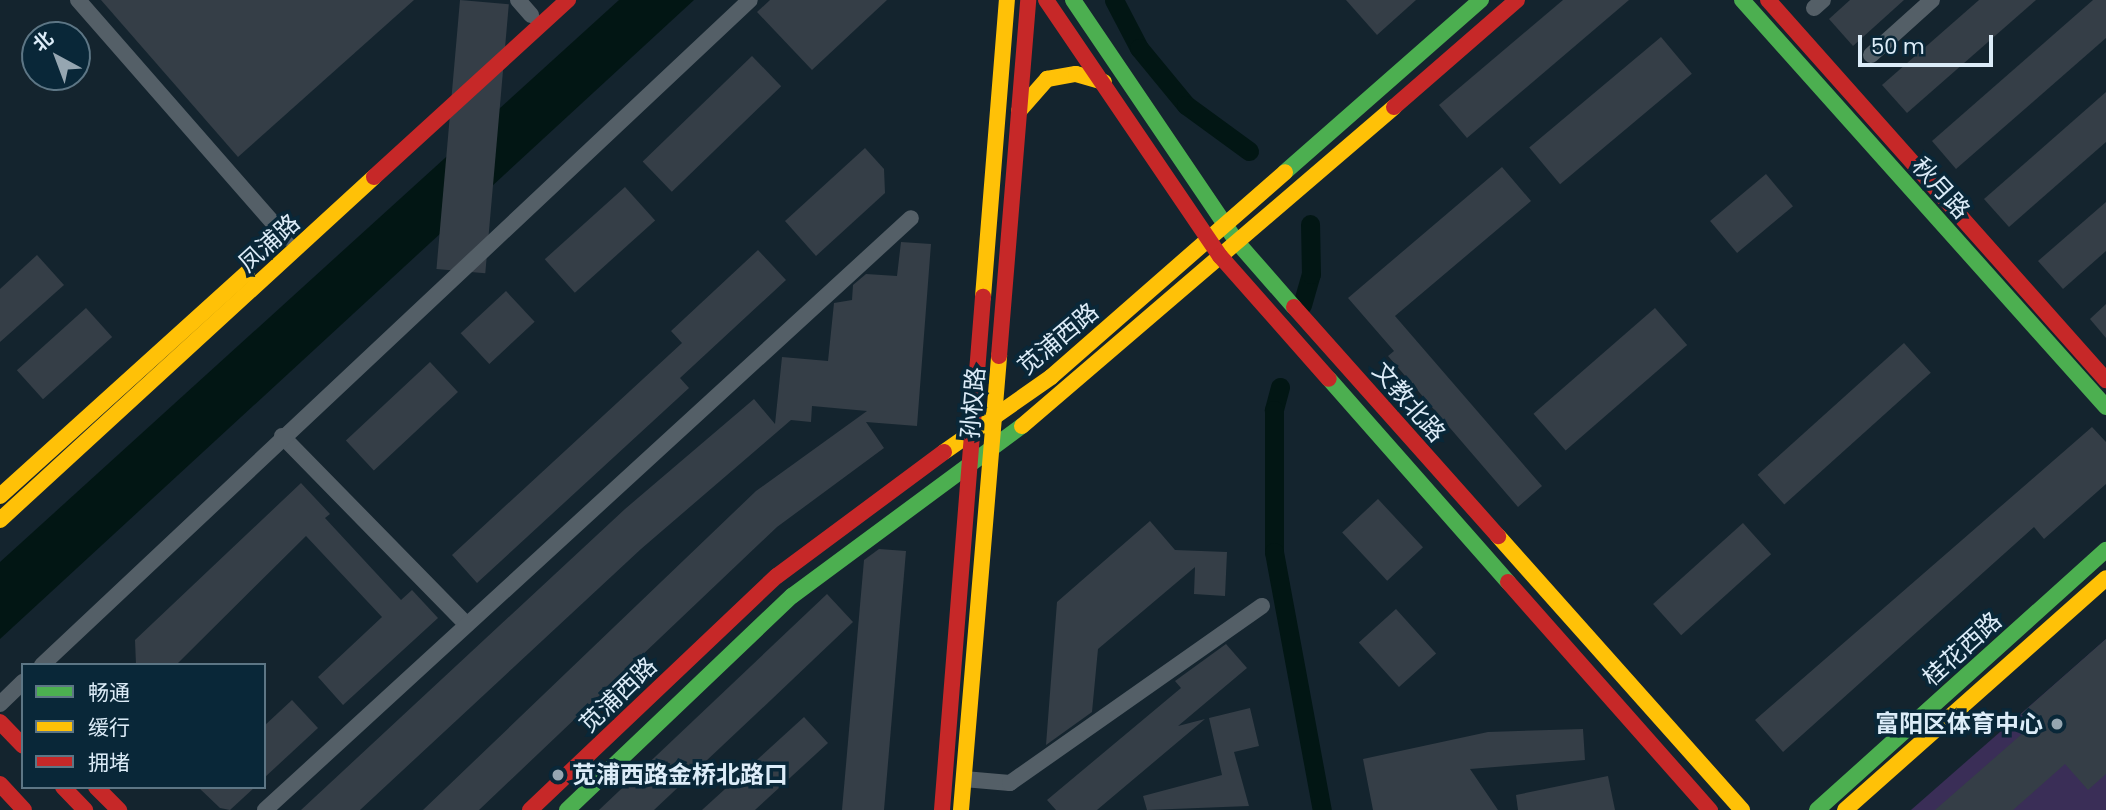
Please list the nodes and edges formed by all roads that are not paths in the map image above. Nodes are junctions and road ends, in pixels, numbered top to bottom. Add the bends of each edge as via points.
1 (78, 0) edge
2 (518, 0) edge
3 (547, 0) edge
4 (568, 0) edge
5 (750, 0) edge
6 (1007, 0) edge
7 (1028, 0) edge
8 (1046, 0) edge
9 (1073, 0) edge
10 (1481, 0) edge
11 (1517, 0) edge
12 (1742, 0) edge
13 (1768, 0) edge
14 (1932, 0) edge
15 (531, 15) junction
16 (1871, 55) dead end
17 (1104, 82) junction
18 (1019, 111) junction
19 (911, 218) dead end
20 (1223, 224) junction
21 (286, 238) junction
22 (1207, 239) junction
23 (1237, 242) junction
24 (1220, 256) junction
25 (2106, 380) edge
26 (2106, 407) edge
27 (995, 419) junction
28 (282, 436) junction
29 (972, 436) junction
30 (991, 453) junction
31 (969, 468) junction
32 (0, 496) edge
33 (0, 520) edge
34 (2106, 550) edge
35 (2106, 578) edge
36 (1262, 606) dead end
37 (467, 625) junction
38 (44, 663) edge
39 (21, 684) edge
40 (0, 704) edge
41 (0, 716) edge
42 (0, 722) edge
43 (21, 725) edge
44 (21, 744) edge
45 (964, 779) junction
46 (0, 784) edge
47 (65, 789) edge
48 (98, 789) edge
49 (24, 810) edge
50 (85, 810) edge
51 (119, 810) edge
52 (265, 810) edge
53 (530, 810) edge
54 (566, 810) edge
55 (942, 810) edge
56 (961, 810) edge
57 (1710, 810) edge
58 (1742, 810) edge
59 (1817, 810) edge
60 (1845, 810) edge

1 - 21 street
2 - 15 street
3 - 15 street, 凤浦路
4 - 33 street, 凤浦路
5 - 28 street
6 - 29 street, 孙权路
7 - 18 street, 孙权路
8 - 17 street, 文教北路
9 - 20 street, 文教北路
10 - 20 street, 苋浦西路
11 - 23 street, 苋浦西路
12 - 26 street, 秋月路
13 - 25 street, 秋月路
14 - 16 street
15 - 21 street, 凤浦路
17 - 18 street via 1076,74 1047,79
17 - 22 street, 文教北路
18 - 27 street, 孙权路
19 - 37 street
20 - 22 street, 苋浦西路
20 - 23 street, 文教北路
21 - 32 street, 凤浦路
22 - 24 street, 文教北路
22 - 27 street, 苋浦西路 via 1051,377
23 - 24 street, 苋浦西路
23 - 58 street, 文教北路
24 - 30 street, 苋浦西路 via 1062,397
24 - 57 street, 文教北路
27 - 29 street, 苋浦西路
27 - 30 street, 孙权路
28 - 37 street
28 - 38 street
29 - 31 street, 孙权路
29 - 53 street, 苋浦西路 via 857,513 777,576
30 - 31 street, 苋浦西路
30 - 45 street, 孙权路
31 - 54 street, 苋浦西路 via 872,532 792,596
31 - 55 street, 孙权路
34 - 59 street, 桂花西路
35 - 60 street, 桂花西路
36 - 45 street via 1010,783
37 - 52 street
39 - 40 street
41 - 43 street
42 - 44 street
45 - 56 street, 孙权路
46 - 49 street
47 - 50 street
48 - 51 street

